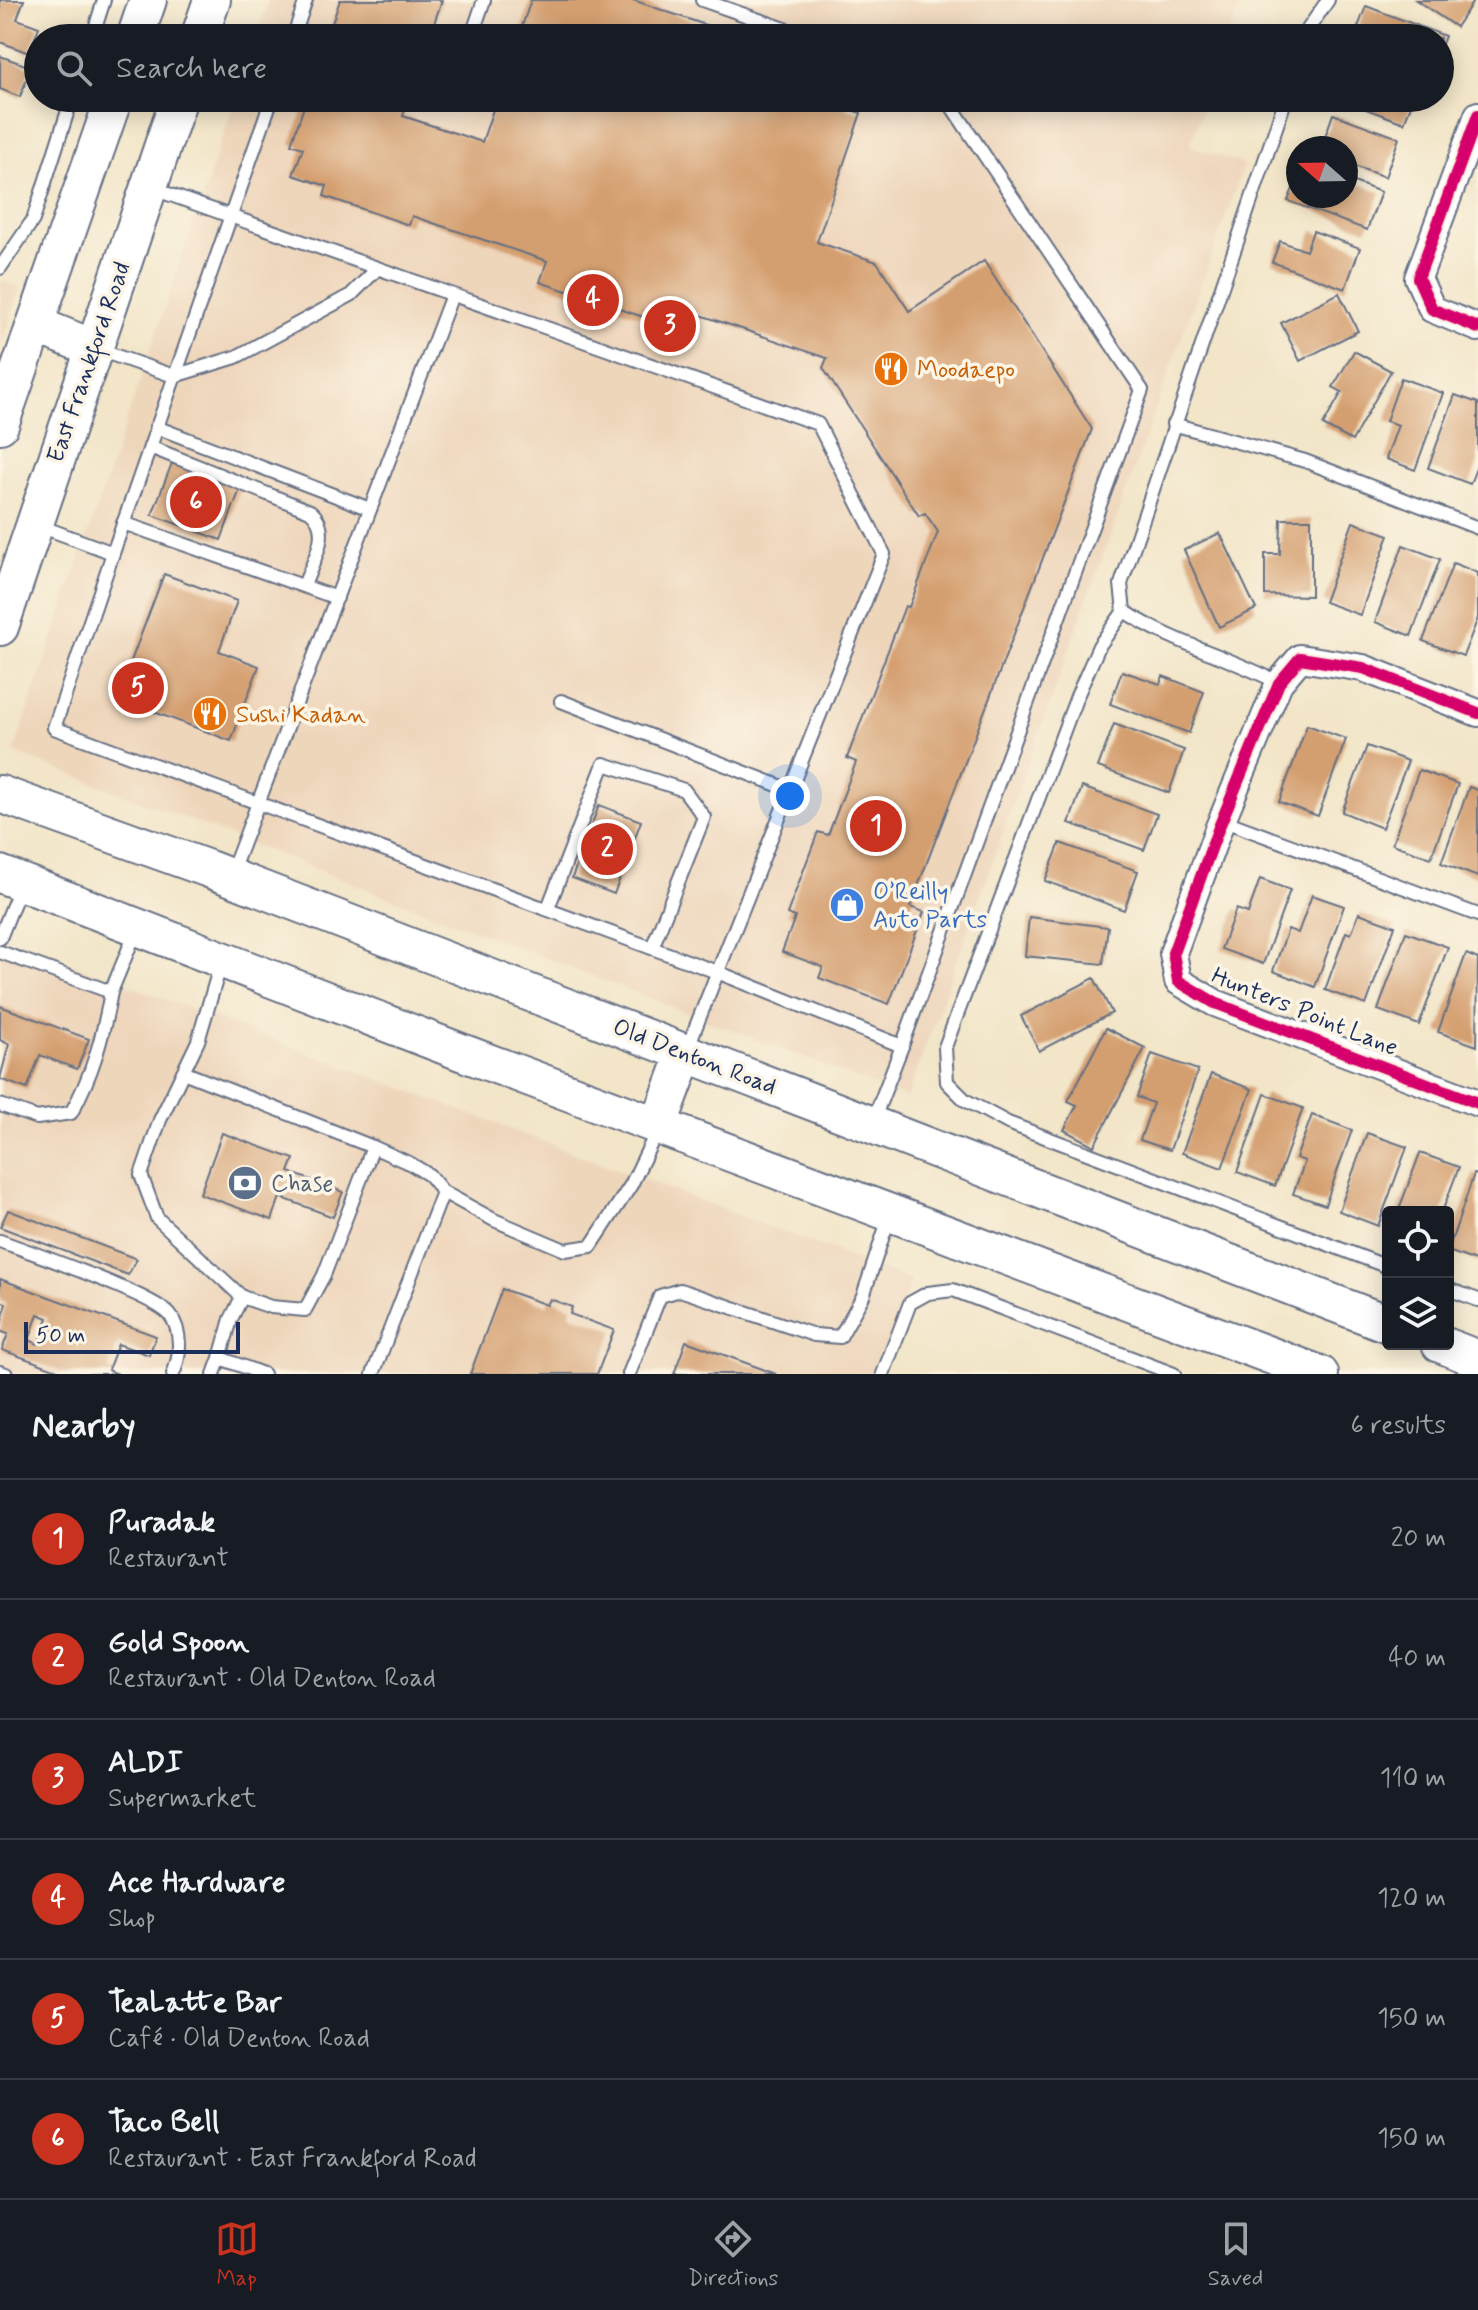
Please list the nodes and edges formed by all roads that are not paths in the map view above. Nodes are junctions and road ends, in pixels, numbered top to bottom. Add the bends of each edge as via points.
1 (104, 0) edge
2 (148, 0) edge
3 (212, 0) edge
4 (306, 0) edge
5 (484, 0) edge
6 (702, 0) edge
7 (1328, 0) edge
8 (96, 24) edge
9 (140, 24) edge
10 (204, 24) edge
11 (298, 24) edge
12 (476, 24) edge
13 (771, 24) edge
14 (1312, 24) edge
15 (68, 112) edge
16 (109, 112) edge
17 (174, 112) edge
18 (267, 112) edge
19 (955, 112) edge
20 (1281, 112) edge
21 (1475, 132) edge
22 (148, 187) junction
23 (230, 217) junction
24 (0, 268) edge
25 (377, 269) junction
26 (452, 295) junction
27 (36, 325) junction
28 (1478, 328) edge
29 (93, 348) junction
30 (174, 376) junction
31 (1173, 424) junction
32 (0, 425) edge
33 (156, 427) junction
34 (150, 447) junction
35 (370, 509) junction
36 (123, 523) junction
37 (34, 524) junction
38 (1478, 528) edge
39 (113, 553) junction
40 (304, 586) junction
41 (337, 598) junction
42 (1124, 611) junction
43 (0, 627) edge
44 (1279, 683) junction
45 (561, 701) dead end
46 (1478, 713) edge
47 (790, 790) junction
48 (0, 794) edge
49 (260, 800) junction
50 (1220, 824) junction
51 (230, 877) junction
52 (11, 878) edge
53 (548, 908) junction
54 (1478, 915) edge
55 (137, 928) junction
56 (0, 938) edge
57 (652, 948) junction
58 (0, 952) edge
59 (222, 960) junction
60 (717, 972) junction
61 (111, 992) junction
62 (902, 1046) junction
63 (686, 1052) junction
64 (183, 1072) junction
65 (1478, 1103) edge
66 (0, 1105) edge
67 (659, 1124) junction
68 (872, 1124) junction
69 (373, 1147) junction
70 (443, 1192) junction
71 (891, 1212) junction
72 (0, 1241) edge
73 (1382, 1265) edge
74 (1454, 1291) edge
75 (242, 1297) junction
76 (1478, 1300) edge
77 (1382, 1322) edge
78 (1454, 1350) edge
79 (220, 1358) junction
80 (1478, 1359) edge
81 (0, 1372) edge
82 (6, 1374) edge
83 (173, 1374) edge
84 (214, 1374) edge
85 (263, 1374) edge
86 (373, 1374) edge
87 (629, 1374) edge
88 (883, 1374) edge
89 (1174, 1374) edge
90 (1320, 1374) edge

1 - 8 lane
2 - 9 main road
3 - 10 main road
4 - 11 lane
5 - 12 lane
6 - 13 lane
7 - 14 lane
15 - 24 lane via 33,220
16 - 27 main road
17 - 22 main road, East Frankford Road
18 - 23 lane
19 - 62 lane via 1142,390
20 - 31 lane
21 - 28 street via 1418,278 1432,309
22 - 23 lane
22 - 29 main road, East Frankford Road
23 - 25 lane
23 - 30 lane
25 - 26 lane
25 - 30 lane via 351,295 236,357
26 - 35 lane
26 - 47 lane via 818,424 884,554
27 - 29 main road
27 - 32 main road
29 - 30 lane
29 - 37 main road, East Frankford Road
30 - 33 lane
31 - 38 lane via 1305,461
31 - 42 lane via 1121,584
33 - 34 lane
33 - 35 lane
34 - 36 lane
34 - 40 lane via 319,518 323,530
35 - 41 lane
36 - 39 lane
36 - 40 lane
37 - 39 lane
37 - 43 main road, East Frankford Road
39 - 49 lane via 54,728
40 - 41 lane
41 - 49 lane
42 - 44 lane
42 - 73 lane via 1099,646 1077,696 991,917 945,1047 947,1082 965,1100 1008,1123
44 - 46 street via 1300,658 1330,661 1363,668
44 - 50 street, Hunters Point Lane
45 - 47 lane
47 - 60 lane
48 - 51 main road, Old Denton Road
49 - 51 lane
49 - 53 lane
50 - 54 lane
50 - 65 street, Hunters Point Lane via 1173,953 1178,981 1215,1003
51 - 63 main road, Old Denton Road
52 - 55 main road
52 - 56 lane
53 - 57 lane
53 - 57 lane via 604,764 684,790 704,817
55 - 59 main road
55 - 61 lane
57 - 60 lane
58 - 61 lane
59 - 64 lane
59 - 67 main road
60 - 62 lane
60 - 63 lane
61 - 66 lane via 101,1045 71,1113 37,1118
62 - 68 lane
63 - 67 main road
63 - 68 main road, Old Denton Road
64 - 69 lane
64 - 75 lane via 141,1175 157,1218
67 - 70 lane via 631,1185 591,1246 565,1250
67 - 71 main road
68 - 77 main road, Old Denton Road
69 - 70 lane via 429,1175
69 - 75 lane via 324,1275 305,1310
70 - 86 lane
71 - 87 lane via 863,1296 840,1337 814,1335 680,1290 660,1296
71 - 90 main road
72 - 83 lane via 169,1312 180,1331
74 - 76 lane
75 - 79 lane
78 - 80 main road
79 - 84 lane
79 - 85 lane
81 - 82 lane
88 - 89 lane via 910,1303 928,1293 953,1290

